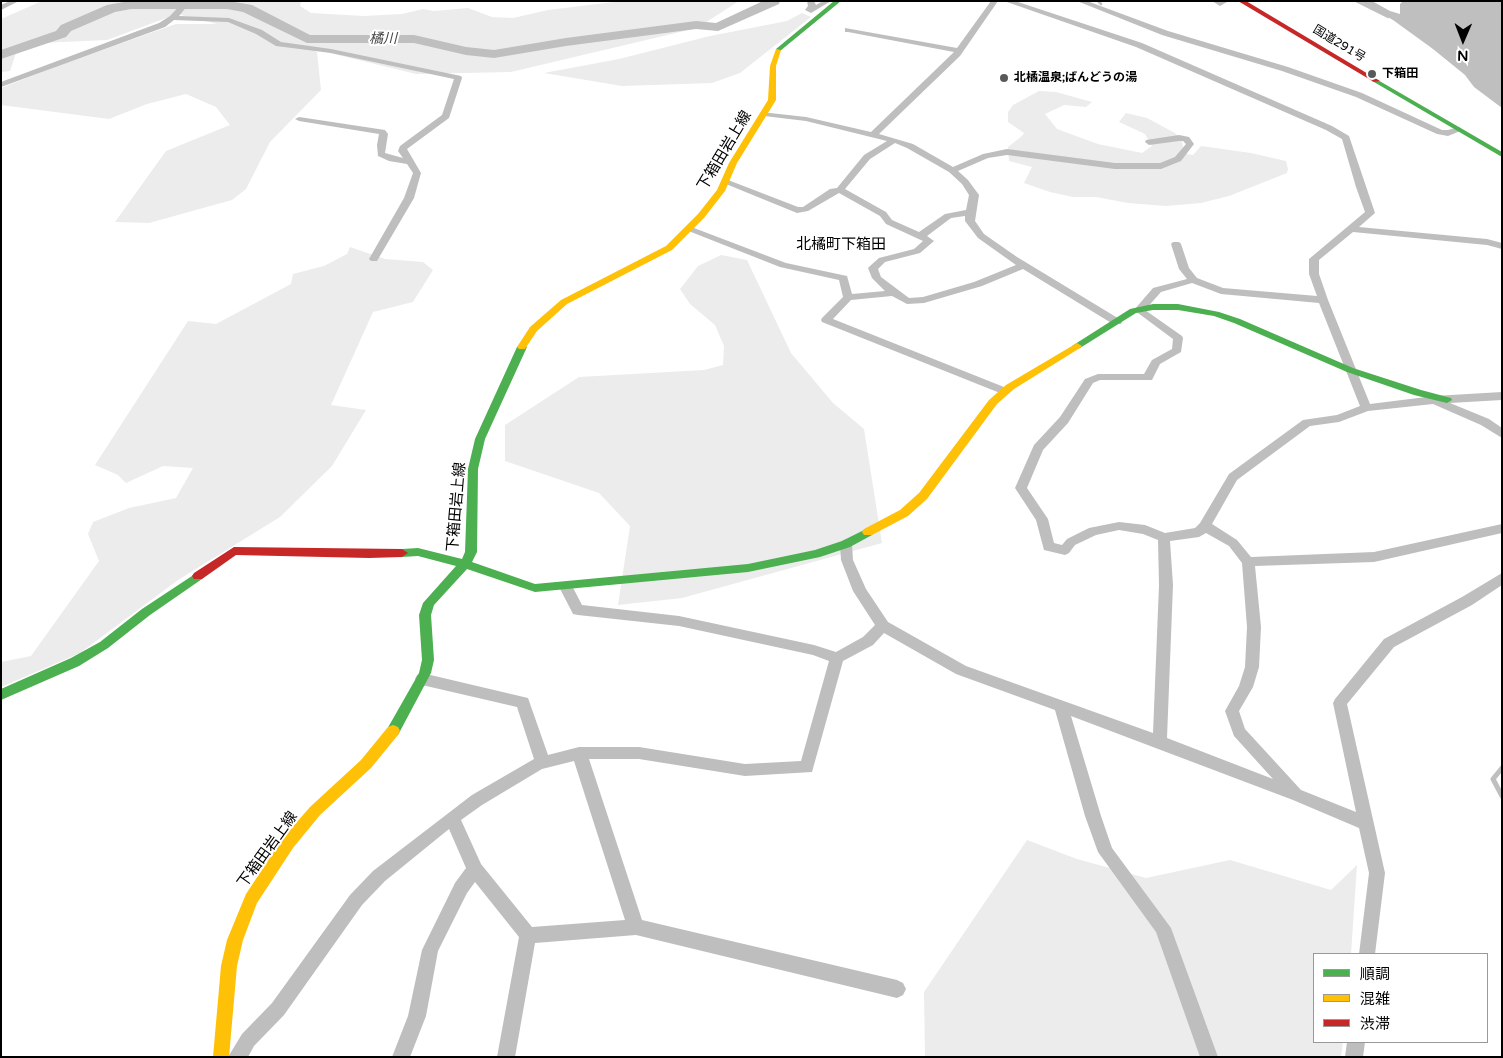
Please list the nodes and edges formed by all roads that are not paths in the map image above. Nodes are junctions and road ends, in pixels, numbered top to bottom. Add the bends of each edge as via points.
1 (16, 1) edge
2 (810, 1) edge
3 (828, 1) edge
4 (838, 1) edge
5 (995, 1) edge
6 (1007, 1) edge
7 (1080, 1) edge
8 (1241, 1) edge
9 (186, 3) edge
10 (1, 8) edge
11 (173, 18) junction
12 (848, 30) dead end
13 (959, 51) junction
14 (1, 85) edge
15 (764, 114) junction
16 (299, 119) dead end
17 (1459, 130) junction
18 (874, 134) junction
19 (894, 140) junction
20 (1149, 142) dead end
21 (1502, 155) edge
22 (409, 162) junction
23 (952, 170) junction
24 (725, 182) junction
25 (840, 190) junction
26 (970, 212) junction
27 (1350, 229) junction
28 (691, 230) dead end
29 (920, 236) junction
30 (1176, 244) dead end
31 (1502, 246) edge
32 (374, 259) dead end
33 (1024, 265) junction
34 (1193, 280) junction
35 (894, 293) junction
36 (848, 297) junction
37 (1323, 300) junction
38 (1139, 310) junction
39 (1117, 322) junction
40 (1350, 370) junction
41 (1005, 391) junction
42 (1502, 396) edge
43 (1434, 400) junction
44 (1447, 400) junction
45 (1366, 408) junction
46 (1502, 434) edge
47 (1206, 526) junction
48 (1502, 528) edge
49 (1164, 538) junction
50 (846, 544) junction
51 (1248, 562) junction
52 (465, 564) junction
53 (1502, 578) edge
54 (565, 585) junction
55 (883, 626) junction
56 (837, 658) junction
57 (422, 679) junction
58 (1, 695) edge
59 (1061, 707) junction
60 (1160, 742) junction
61 (579, 753) junction
62 (544, 763) junction
63 (1298, 795) junction
64 (452, 818) junction
65 (1365, 823) junction
66 (475, 869) junction
67 (636, 927) junction
68 (528, 935) junction
69 (1367, 953) edge
70 (897, 989) dead end
71 (1356, 1043) edge
72 (220, 1057) edge
73 (237, 1057) edge
74 (401, 1057) edge
75 (506, 1057) edge
76 (1209, 1057) edge
77 (1354, 1057) edge

1 - 10 street
2 - 3 street via 811,11
4 - 15 main road, 下箱田岩上線 via 778,50 773,66 772,100
5 - 13 street
6 - 27 street via 1140,45 1339,133 1346,138 1370,213
7 - 17 street via 1165,33 1286,69 1358,95 1440,132
8 - 17 main road, 国道291号
9 - 11 street
11 - 14 street via 162,25
11 - 22 street via 229,20 279,44 458,78 446,116 403,148
12 - 13 street
13 - 18 street
15 - 18 street via 806,119
15 - 24 main road, 下箱田岩上線
16 - 22 street via 382,132 381,154
17 - 21 main road, 国道291号
18 - 19 street
19 - 23 street
19 - 25 street via 867,157
20 - 23 street via 1180,138 1190,144 1178,160 1161,166 1115,166 1007,152 986,156
22 - 32 street via 417,173 409,198
23 - 26 street via 974,196
24 - 25 street via 798,210
24 - 52 main road, 下箱田岩上線 via 701,216 669,248 564,302 528,336 516,356 480,440 473,469 471,552
25 - 29 street via 883,214 889,222
26 - 29 street via 948,216
26 - 33 street via 970,221 982,236
27 - 31 street
27 - 37 street via 1314,259 1314,274
28 - 36 street via 783,266 844,278
29 - 35 street via 929,241 917,251 882,260 873,268 877,278
30 - 34 street via 1184,269
33 - 35 street via 978,284 924,300 907,301
33 - 39 street
34 - 37 street via 1221,291
34 - 38 street via 1157,290
35 - 36 street
36 - 41 street via 826,320
37 - 40 street
38 - 39 main road
38 - 40 main road via 1154,306 1178,307 1216,314 1237,320
38 - 49 street via 1178,338 1177,350 1156,362 1148,378 1098,377 1089,381 1064,420 1038,448 1021,488 1042,519 1048,547 1065,550 1071,542 1093,531 1119,526 1145,530
39 - 41 main road
40 - 44 main road
40 - 45 street
41 - 50 main road via 980,418 923,496 904,513
42 - 44 street
43 - 44 street
43 - 45 street
43 - 46 street via 1485,422
45 - 47 street via 1339,418 1307,424 1233,477
47 - 49 street via 1198,532
47 - 51 street via 1233,543
48 - 51 street via 1374,557
49 - 60 street via 1166,585
50 - 54 main road via 800,558 748,568
50 - 55 street via 847,560 860,591
51 - 63 street via 1254,627 1252,667 1246,687 1232,711 1239,732
52 - 54 main road via 535,588
52 - 57 main road, 下箱田岩上線 via 429,602 425,615 428,660
52 - 58 main road via 418,552 234,551 104,645 75,662
53 - 65 street via 1389,643 1340,703
54 - 56 street via 578,610 679,621 814,650
55 - 56 street via 868,641
55 - 59 street via 961,670
56 - 61 street via 807,767 746,770 639,753
57 - 62 street via 523,702
57 - 72 main road, 下箱田岩上線 via 389,738 315,811 288,843 250,899 229,966
59 - 60 street
59 - 76 street via 1106,852 1162,928
60 - 63 street
61 - 62 street
61 - 67 street
62 - 64 street via 477,800
63 - 65 street
64 - 66 street
64 - 73 street via 379,876 356,900 278,1009 248,1040
65 - 69 street via 1377,873
66 - 68 street
66 - 74 street via 461,888 430,950 417,1016
67 - 68 street
67 - 70 street
68 - 75 street
71 - 77 street

